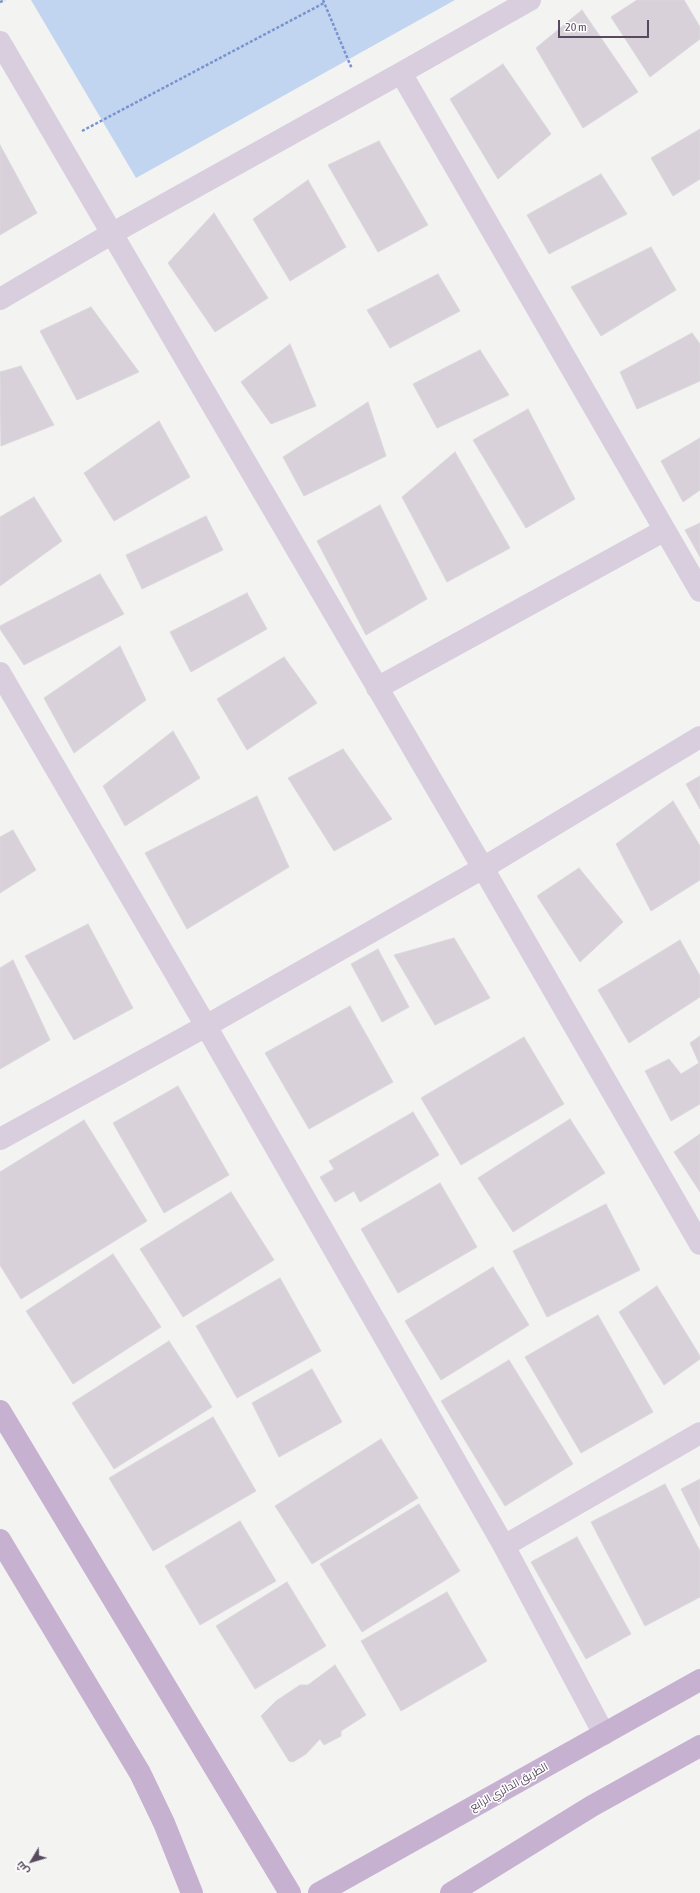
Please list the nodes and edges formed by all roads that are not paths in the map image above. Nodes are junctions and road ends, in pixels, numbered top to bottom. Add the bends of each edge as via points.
1 (530, 0) edge
2 (0, 42) edge
3 (401, 74) junction
4 (111, 234) junction
5 (0, 299) edge
6 (665, 530) junction
7 (700, 591) edge
8 (0, 673) edge
9 (377, 688) junction
10 (700, 737) edge
11 (483, 868) junction
12 (206, 1026) junction
13 (0, 1139) edge
14 (700, 1244) edge
15 (0, 1411) edge
16 (700, 1433) edge
17 (0, 1540) edge
18 (504, 1546) junction
19 (700, 1680) edge
20 (604, 1734) junction
21 (700, 1746) edge
22 (192, 1893) edge
23 (290, 1893) edge
24 (319, 1893) edge
25 (451, 1893) edge

1 - 3 street
2 - 4 street
3 - 4 street
3 - 6 street
4 - 5 street
4 - 9 street
6 - 7 street
6 - 9 street
8 - 12 street
9 - 11 street
10 - 11 street
11 - 12 street
11 - 14 street
12 - 13 street
12 - 18 street
15 - 23 main road
16 - 18 street
17 - 22 main road via 140,1773 164,1823
18 - 20 street
19 - 20 main road, الطريق الدائري الرابع
20 - 24 main road, الطريق الدائري الرابع
21 - 25 main road via 592,1806

